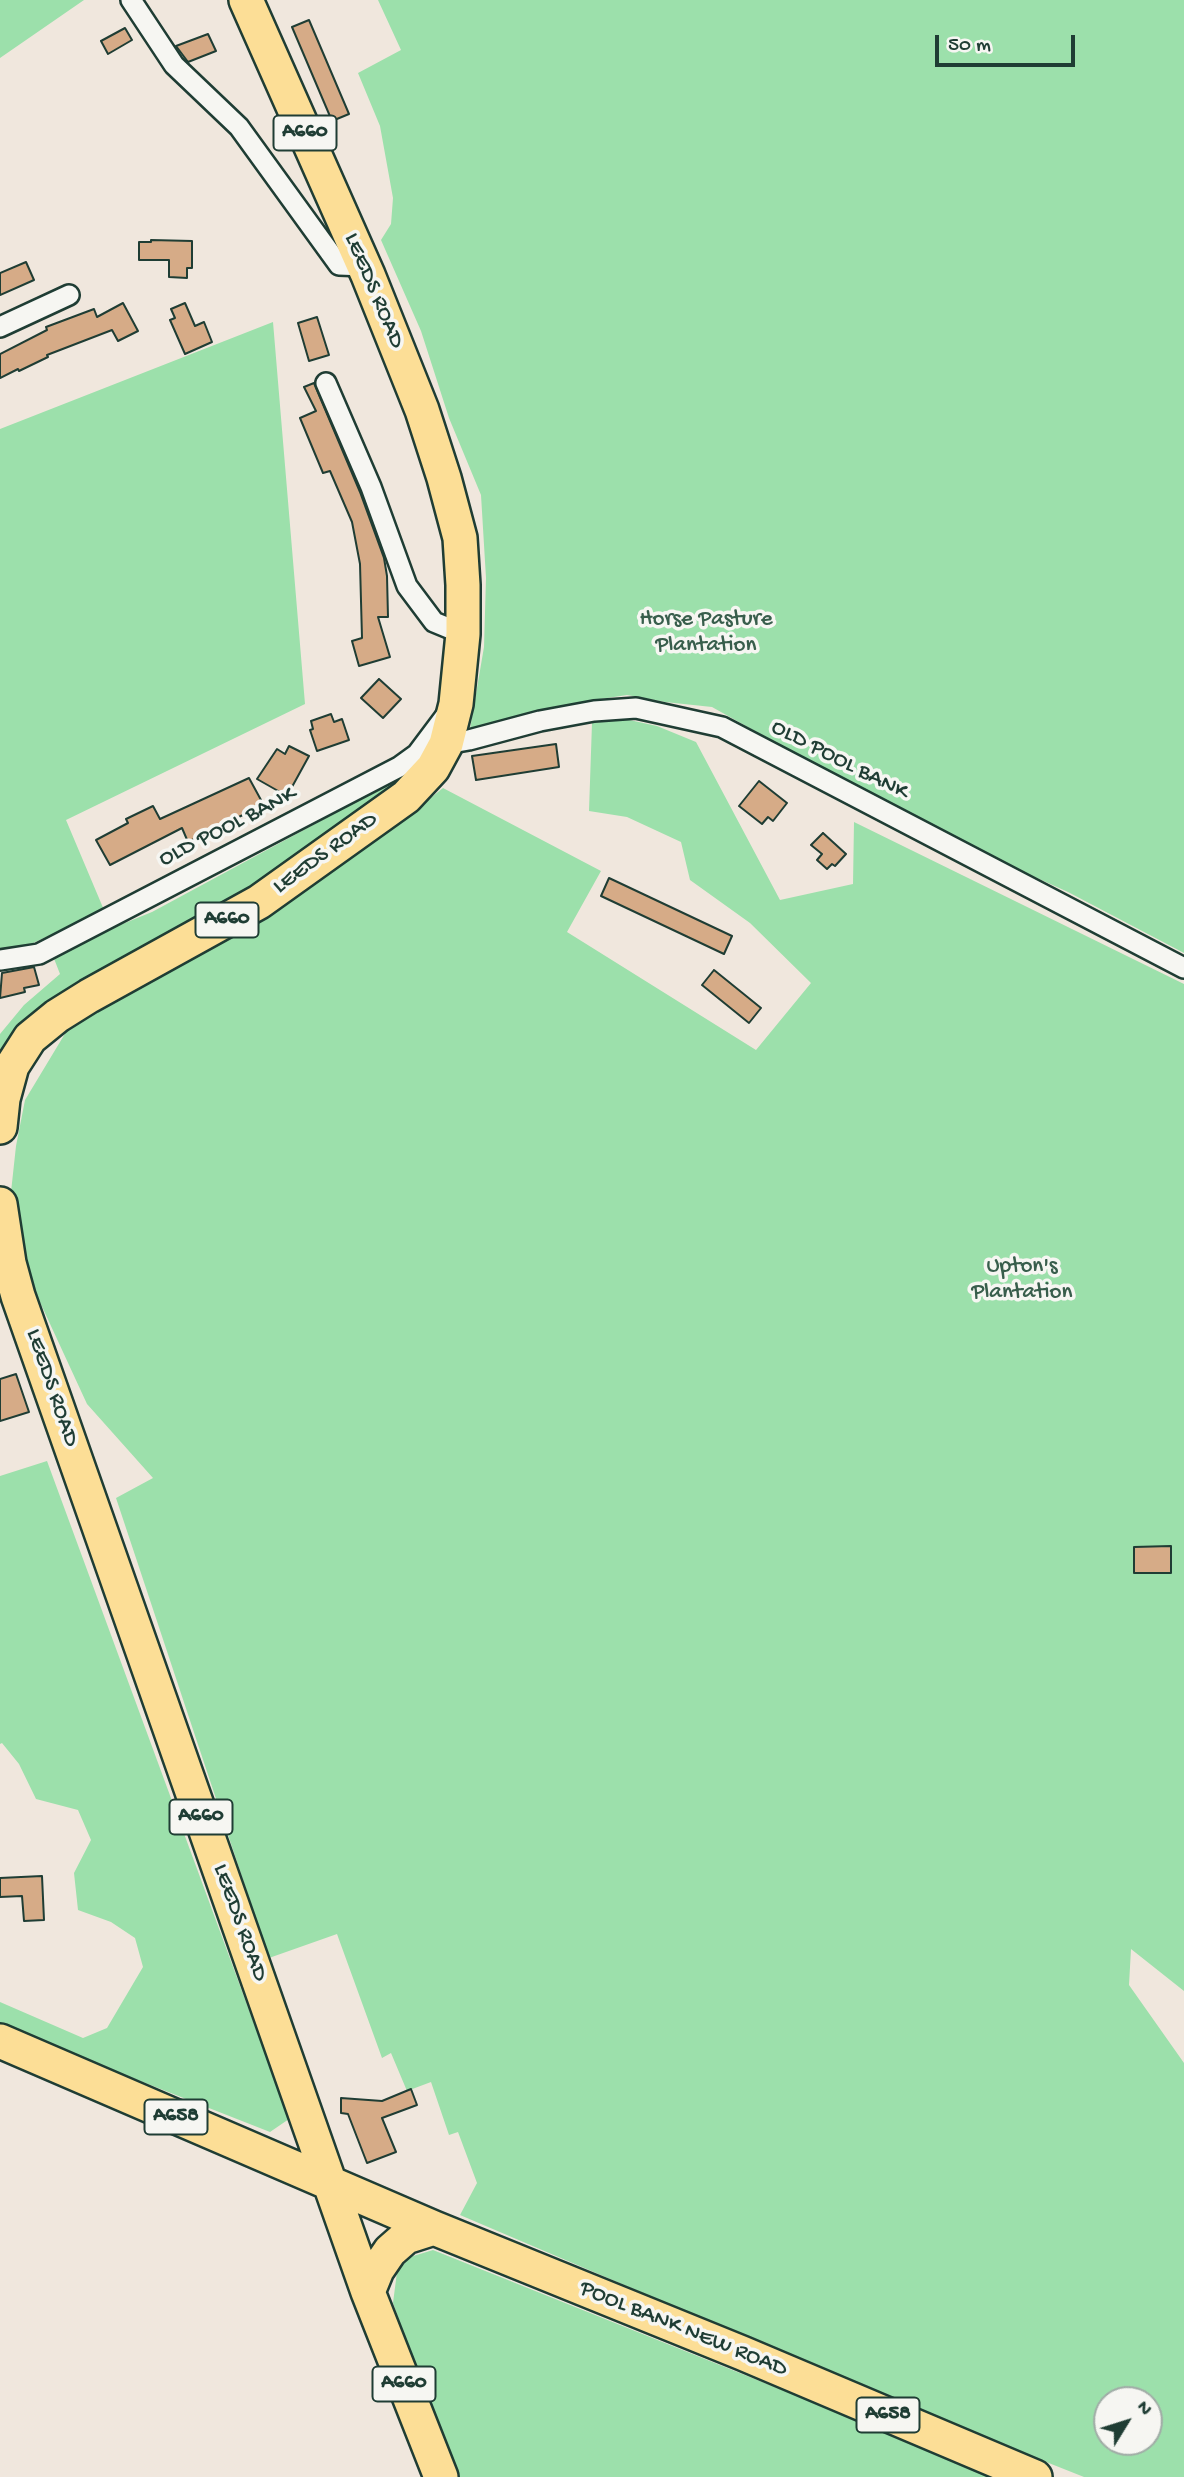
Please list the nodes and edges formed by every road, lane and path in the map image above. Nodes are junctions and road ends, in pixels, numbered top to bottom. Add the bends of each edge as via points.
1 (131, 0) edge
2 (246, 0) edge
3 (364, 266) junction
4 (69, 295) dead end
5 (0, 327) edge
6 (326, 383) dead end
7 (463, 634) junction
8 (456, 704) junction
9 (446, 744) junction
10 (0, 960) edge
11 (1184, 968) edge
12 (0, 1127) edge
13 (0, 1204) edge
14 (9, 1295) edge
15 (0, 2041) edge
16 (331, 2183) junction
17 (434, 2228) junction
18 (368, 2292) junction
19 (441, 2477) edge
20 (1035, 2477) edge

1 - 3 street via 174,65 239,127 339,265
2 - 3 highway, LEEDS ROAD / A660
3 - 7 highway, LEEDS ROAD / A660 via 444,478 460,538
4 - 5 street
6 - 7 street via 372,486 407,586 434,622
7 - 8 highway, LEEDS ROAD / A660
8 - 9 highway, LEEDS ROAD / A660
8 - 10 street, OLD POOL BANK via 417,754 399,767 39,954
9 - 11 street, OLD POOL BANK via 540,721 636,708 722,727
9 - 12 highway, LEEDS ROAD / A660 via 433,768 406,797 259,902 89,996 30,1038 12,1066
13 - 14 highway, LEEDS ROAD / A660
14 - 16 highway, LEEDS ROAD / A660
15 - 16 highway, A658
16 - 17 highway, POOL BANK NEW ROAD / A658
16 - 18 highway, LEEDS ROAD / A660
17 - 18 highway via 406,2237 390,2251
17 - 20 highway, POOL BANK NEW ROAD / A658
18 - 19 highway, LEEDS ROAD / A660

